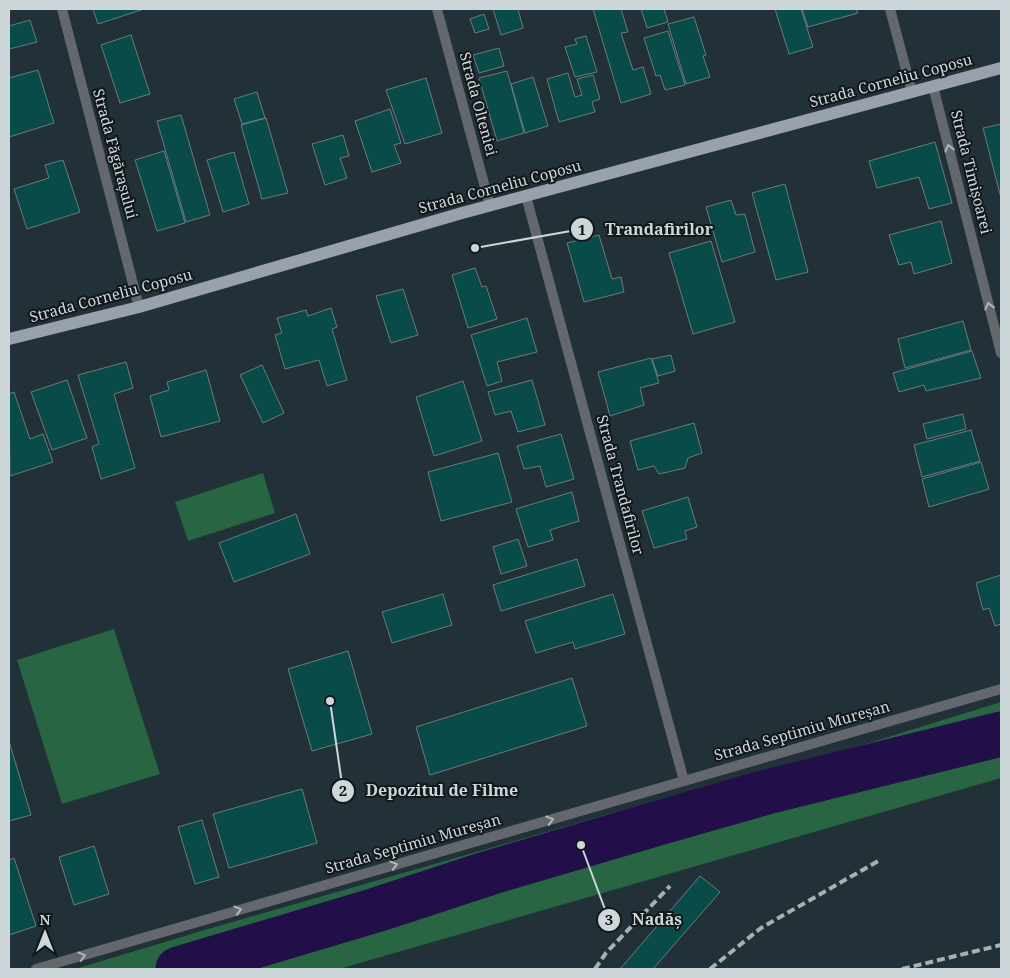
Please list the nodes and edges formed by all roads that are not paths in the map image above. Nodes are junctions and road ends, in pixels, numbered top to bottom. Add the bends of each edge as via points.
1 (62, 9) edge
2 (437, 9) edge
3 (890, 9) edge
4 (1001, 68) edge
5 (933, 86) junction
6 (912, 92) junction
7 (526, 196) junction
8 (490, 206) junction
9 (139, 307) junction
10 (9, 339) edge
11 (1001, 353) edge
12 (1001, 689) edge
13 (684, 781) junction
14 (36, 969) edge

1 - 9 street, Strada Făgărașului
2 - 8 street, Strada Olteniei
3 - 6 street
4 - 5 main road, Strada Corneliu Coposu
5 - 6 main road, Strada Corneliu Coposu
11 -> 5 street, Strada Timișoarei
6 - 7 main road, Strada Corneliu Coposu
7 - 8 main road, Strada Corneliu Coposu
7 - 13 street, Strada Trandafirilor
8 - 9 main road, Strada Corneliu Coposu
9 - 10 main road, Strada Corneliu Coposu
12 - 13 street, Strada Septimiu Mureșan
14 -> 13 street, Strada Septimiu Mureșan

